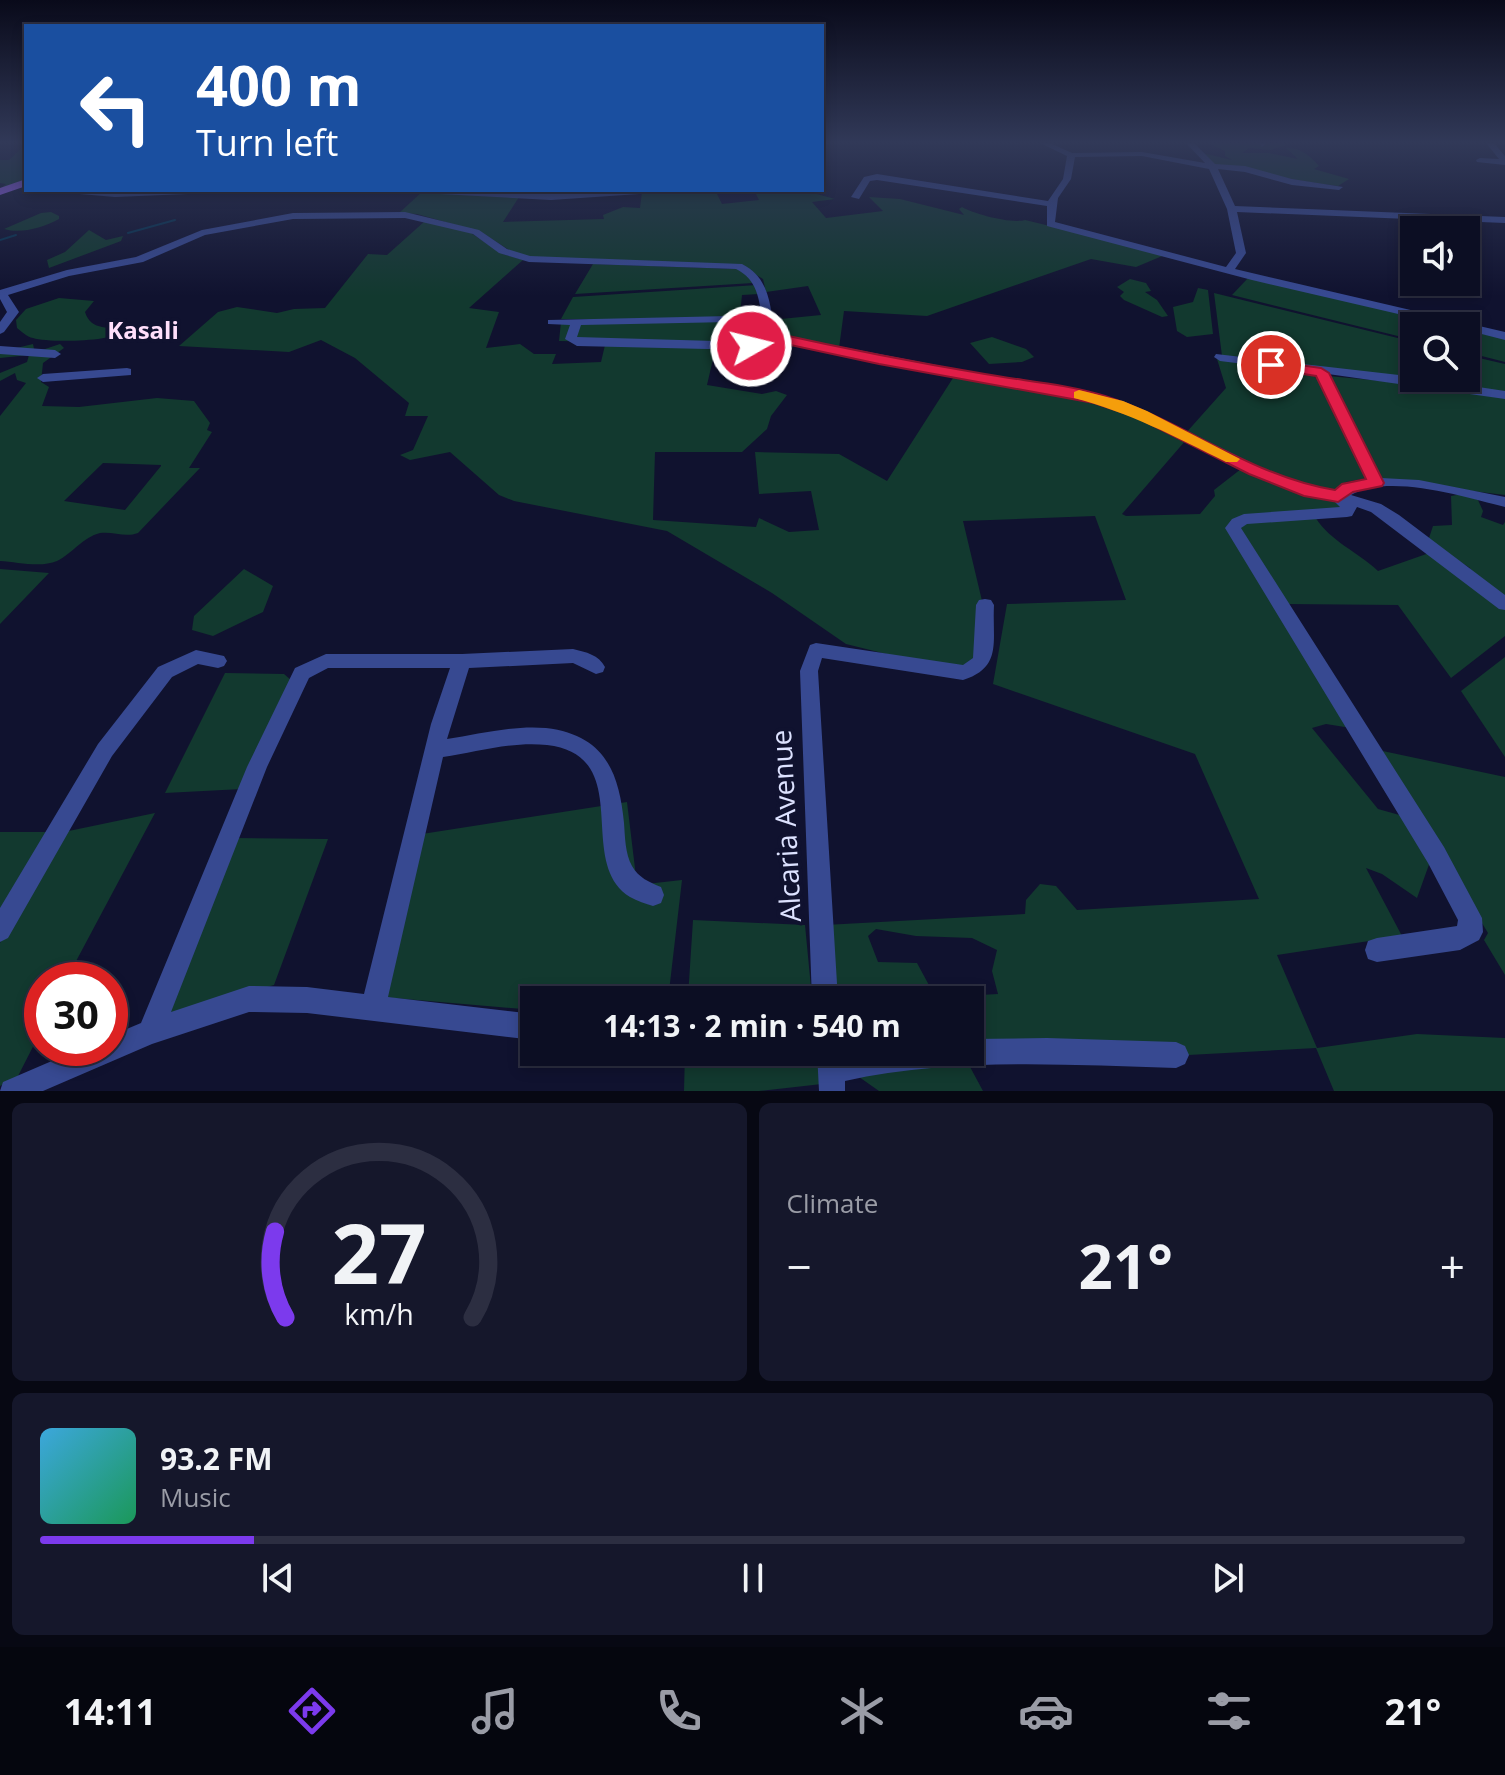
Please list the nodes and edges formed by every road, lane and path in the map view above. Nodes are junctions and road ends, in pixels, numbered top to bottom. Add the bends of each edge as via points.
1 (494, 194) edge
2 (596, 194) edge
3 (858, 194) edge
4 (987, 194) edge
5 (1058, 194) edge
6 (1225, 194) edge
7 (856, 197) dead end
8 (1052, 204) junction
9 (1232, 209) junction
10 (1505, 220) edge
11 (1229, 271) junction
12 (0, 294) edge
13 (765, 308) junction
14 (1406, 312) edge
15 (577, 321) junction
16 (552, 322) dead end
17 (0, 330) edge
18 (1480, 330) edge
19 (770, 336) junction
20 (1505, 336) edge
21 (0, 350) edge
22 (55, 354) dead end
23 (1220, 357) dead end
24 (127, 372) dead end
25 (1321, 373) junction
26 (43, 378) dead end
27 (1505, 395) edge
28 (1376, 483) junction
29 (1338, 496) junction
30 (1505, 502) edge
31 (1505, 604) edge
32 (985, 605) dead end
33 (218, 661) dead end
34 (462, 661) junction
35 (596, 667) dead end
36 (435, 749) junction
37 (653, 895) dead end
38 (0, 930) edge
39 (1377, 950) dead end
40 (824, 986) edge
41 (373, 1007) junction
42 (520, 1025) edge
43 (150, 1032) junction
44 (1176, 1055) dead end
45 (831, 1071) edge
46 (12, 1091) edge

1 - 2 street
3 - 7 street
4 - 8 street
5 - 8 street
6 - 9 street
8 - 11 street via 1050,224
9 - 10 street
9 - 11 street via 1241,253
11 - 14 street
12 - 13 street via 67,273 139,260 195,235 230,227 293,216 398,215 476,232 503,251 529,259 738,266 761,283
12 - 17 street via 13,312
13 - 15 street via 731,319
13 - 19 street
15 - 16 street
15 - 19 street via 571,339 581,343 751,346
18 - 20 street
19 - 29 street via 1118,404 1255,470 1310,492
21 - 22 street
23 - 25 street
24 - 26 street
25 - 27 street
25 - 28 street
28 - 29 street via 1348,488
28 - 30 street via 1421,485
29 - 31 street via 1394,519
29 - 39 street via 1350,508 1347,512 1244,519 1233,528 1470,918 1471,932 1460,938
32 - 40 street, Alcaria Avenue via 982,661 963,673 816,650 809,671
33 - 38 street via 196,657 165,672 105,750
34 - 35 street via 573,656
34 - 36 street
34 - 43 street via 326,661 302,673 257,767
36 - 37 street via 547,736 589,752 605,771 621,868 636,888
36 - 41 street
41 - 42 street
41 - 43 street via 249,999
43 - 46 street
44 - 45 street via 939,1054

